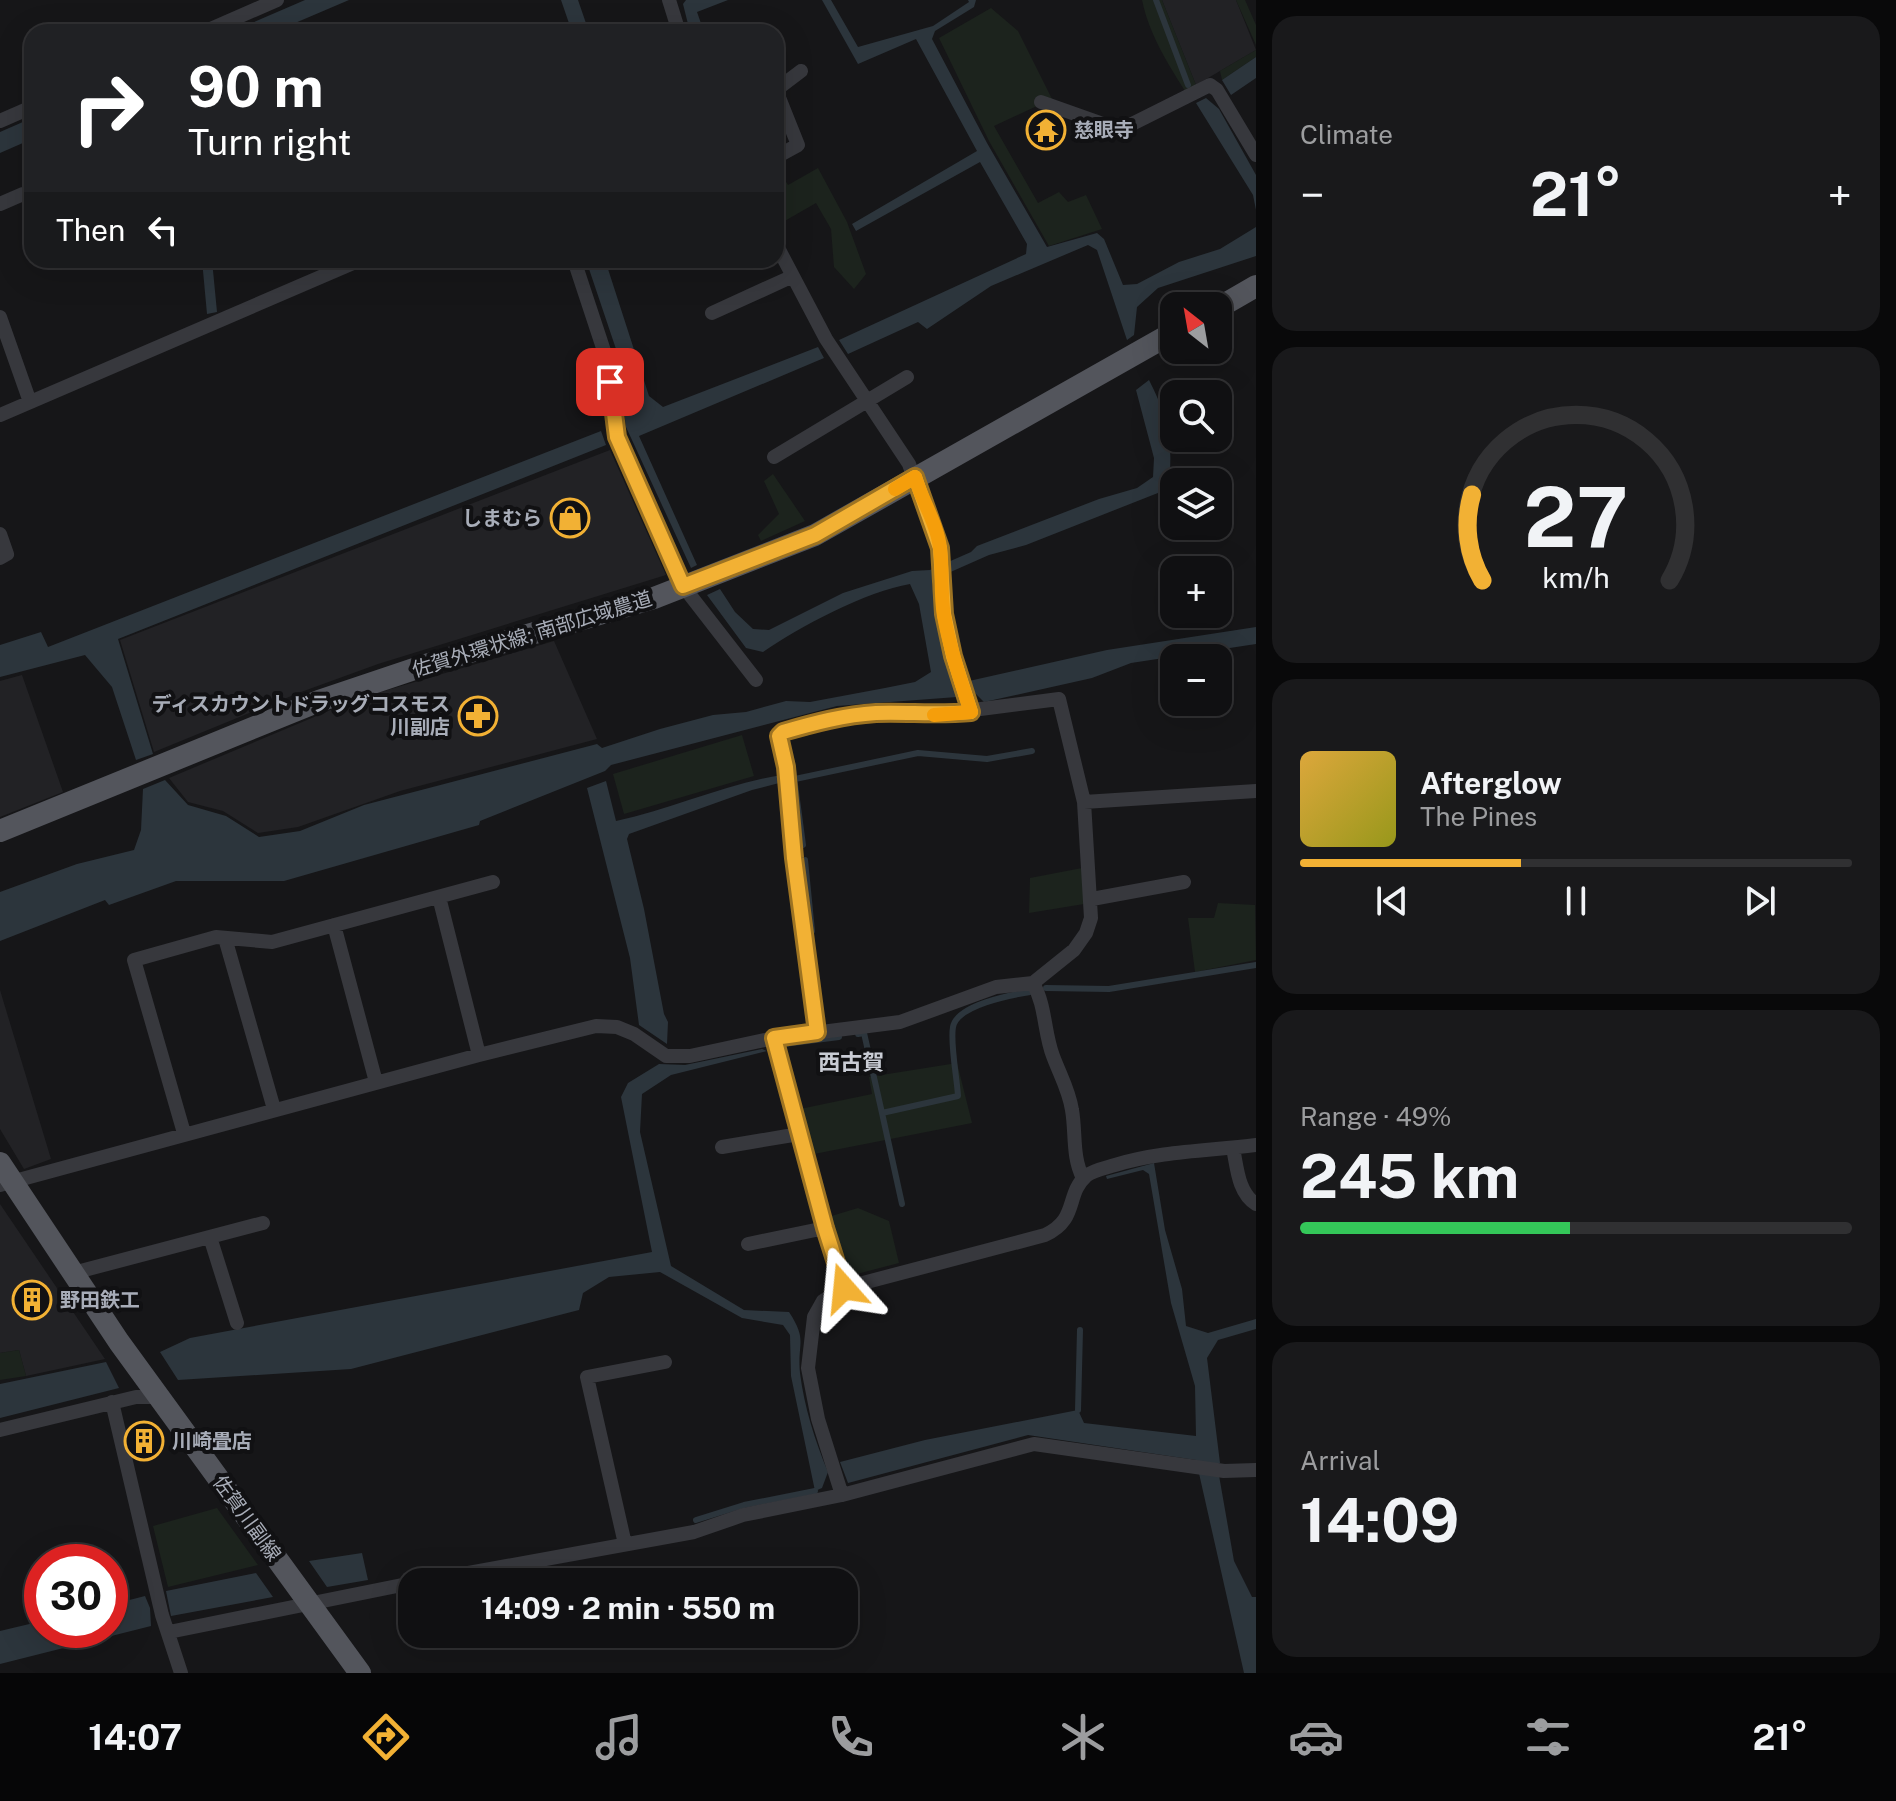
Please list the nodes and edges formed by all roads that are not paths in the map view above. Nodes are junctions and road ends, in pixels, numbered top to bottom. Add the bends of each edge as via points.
1 (277, 0) edge
2 (669, 0) edge
3 (222, 24) edge
4 (676, 24) edge
5 (801, 71) dead end
6 (784, 84) edge
7 (1041, 102) dead end
8 (24, 110) edge
9 (784, 110) edge
10 (0, 121) edge
11 (784, 153) edge
12 (1256, 155) edge
13 (23, 194) dead end
14 (0, 204) edge
15 (784, 262) edge
16 (341, 268) edge
17 (577, 268) edge
18 (791, 277) junction
19 (1256, 286) edge
20 (1232, 300) edge
21 (712, 313) dead end
22 (0, 317) edge
23 (1160, 340) edge
24 (907, 377) dead end
25 (866, 400) junction
26 (30, 402) junction
27 (0, 415) edge
28 (774, 457) dead end
29 (915, 477) junction
30 (0, 534) edge
31 (0, 558) edge
32 (683, 586) junction
33 (756, 680) dead end
34 (971, 712) junction
35 (1256, 791) edge
36 (1084, 802) junction
37 (0, 831) edge
38 (493, 882) dead end
39 (1184, 882) dead end
40 (439, 897) junction
41 (1092, 899) junction
42 (334, 925) junction
43 (225, 938) junction
44 (1033, 983) junction
45 (817, 1032) junction
46 (774, 1038) junction
47 (479, 1055) junction
48 (376, 1082) junction
49 (274, 1109) junction
50 (184, 1133) junction
51 (799, 1134) junction
52 (1256, 1145) edge
53 (722, 1147) dead end
54 (1233, 1148) junction
55 (4, 1176) edge
56 (1083, 1178) junction
57 (1256, 1204) edge
58 (263, 1223) dead end
59 (825, 1228) junction
60 (210, 1237) junction
61 (748, 1244) dead end
62 (73, 1273) junction
63 (844, 1288) junction
64 (237, 1323) dead end
65 (665, 1362) dead end
66 (159, 1397) junction
67 (112, 1402) junction
68 (0, 1430) edge
69 (1256, 1470) edge
70 (842, 1495) junction
71 (625, 1544) junction
72 (495, 1568) edge
73 (398, 1586) edge
74 (310, 1603) junction
75 (169, 1632) junction
76 (181, 1673) edge
77 (360, 1673) edge

1 - 3 street
2 - 4 street
5 - 6 street
7 - 12 street via 1120,130 1210,85
8 - 10 street
9 - 11 street via 798,145
13 - 14 street
15 - 18 street
16 - 26 street
17 - 32 street via 607,360 617,437
18 - 21 street
18 - 25 street
19 - 20 main road
22 - 26 street
23 - 29 main road, 佐賀外環状線; 南部広域農道
24 - 25 street
25 - 28 street
25 - 29 street
26 - 27 street
29 - 32 main road, 佐賀外環状線; 南部広域農道 via 815,535
29 - 34 street via 935,527 944,614
30 - 31 street via 7,554
32 - 33 street
32 - 37 main road, 佐賀外環状線; 南部広域農道 via 319,701
34 - 36 street via 1059,699
34 - 45 street via 839,717 779,736
35 - 36 street
36 - 41 street
38 - 40 street
39 - 41 street
40 - 42 street
40 - 47 street
41 - 44 street via 1091,918 1080,942
42 - 43 street via 272,942
42 - 48 street
43 - 49 street
43 - 50 street via 134,960
44 - 45 street via 996,987 900,1022
44 - 56 street via 1065,1082 1076,1165
45 - 46 street
46 - 47 street via 666,1056 634,1034 596,1026
46 - 51 street
47 - 48 street
48 - 49 street
49 - 50 street
50 - 55 street
51 - 53 street
51 - 59 street
52 - 54 street
54 - 56 street via 1136,1159
54 - 57 street via 1244,1192
55 - 62 main road, 佐賀川副線
56 - 63 street via 1067,1219 1045,1235
58 - 60 street
59 - 61 street
59 - 63 street
60 - 62 street
60 - 64 street
62 - 66 main road, 佐賀川副線
63 - 70 street via 823,1301 814,1317 808,1368
65 - 71 street via 587,1377
66 - 67 street
66 - 74 main road, 佐賀川副線
67 - 68 street
67 - 75 street
69 - 70 street via 1194,1468 1034,1444
70 - 71 street
71 - 72 street
73 - 74 street
74 - 75 street
74 - 77 main road, 佐賀川副線
75 - 76 street

